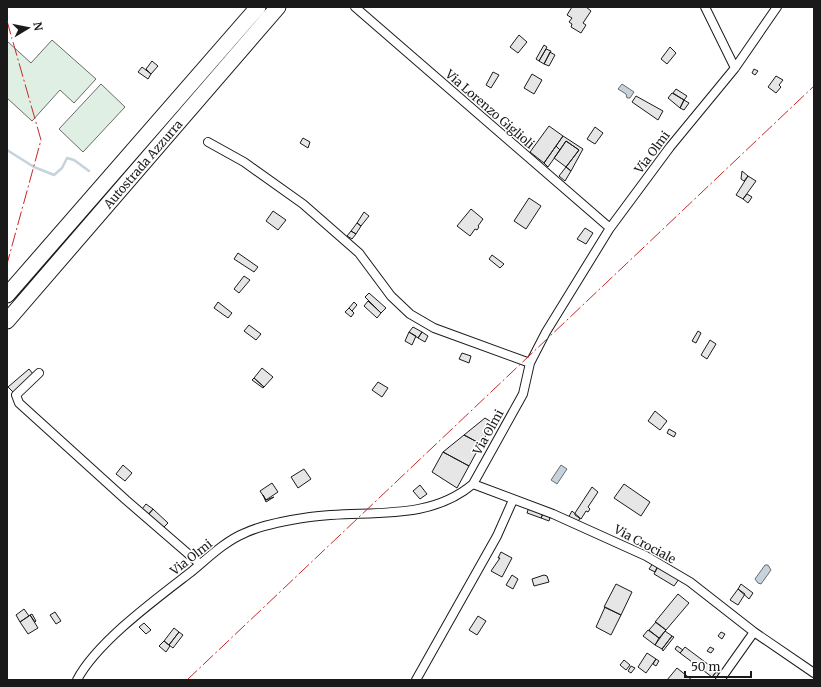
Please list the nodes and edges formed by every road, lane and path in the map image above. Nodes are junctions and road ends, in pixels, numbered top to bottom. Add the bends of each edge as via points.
1 (258, 7) edge
2 (278, 7) edge
3 (355, 7) edge
4 (705, 7) edge
5 (777, 7) edge
6 (735, 68) junction
7 (208, 142) dead end
8 (610, 228) junction
9 (7, 295) edge
10 (7, 321) edge
11 (530, 363) junction
12 (39, 373) dead end
13 (473, 484) junction
14 (513, 500) junction
15 (200, 564) junction
16 (754, 632) junction
17 (814, 673) edge
18 (77, 680) edge
19 (416, 680) edge
20 (720, 680) edge

1 - 9 highway, Autostrada Azzurra
2 - 10 highway, Autostrada Azzurra
3 - 8 street, Via Lorenzo Giglioli
4 - 6 street
5 - 6 street, Via Olmi
6 - 8 street, Via Olmi via 670,147
7 - 11 street via 257,170 321,219 358,253 391,296 410,314 434,328
8 - 11 street, Via Olmi via 546,332
11 - 13 street, Via Olmi via 523,394
12 - 15 street via 16,395 19,403
13 - 14 street, Via Crociale
13 - 15 street, Via Olmi via 442,503 411,511 310,517 252,531 234,539
14 - 16 street, Via Crociale via 646,556 690,582
14 - 19 street via 497,536
15 - 18 street, Via Olmi via 109,640 84,668
16 - 17 street, Via Crociale
16 - 20 street

